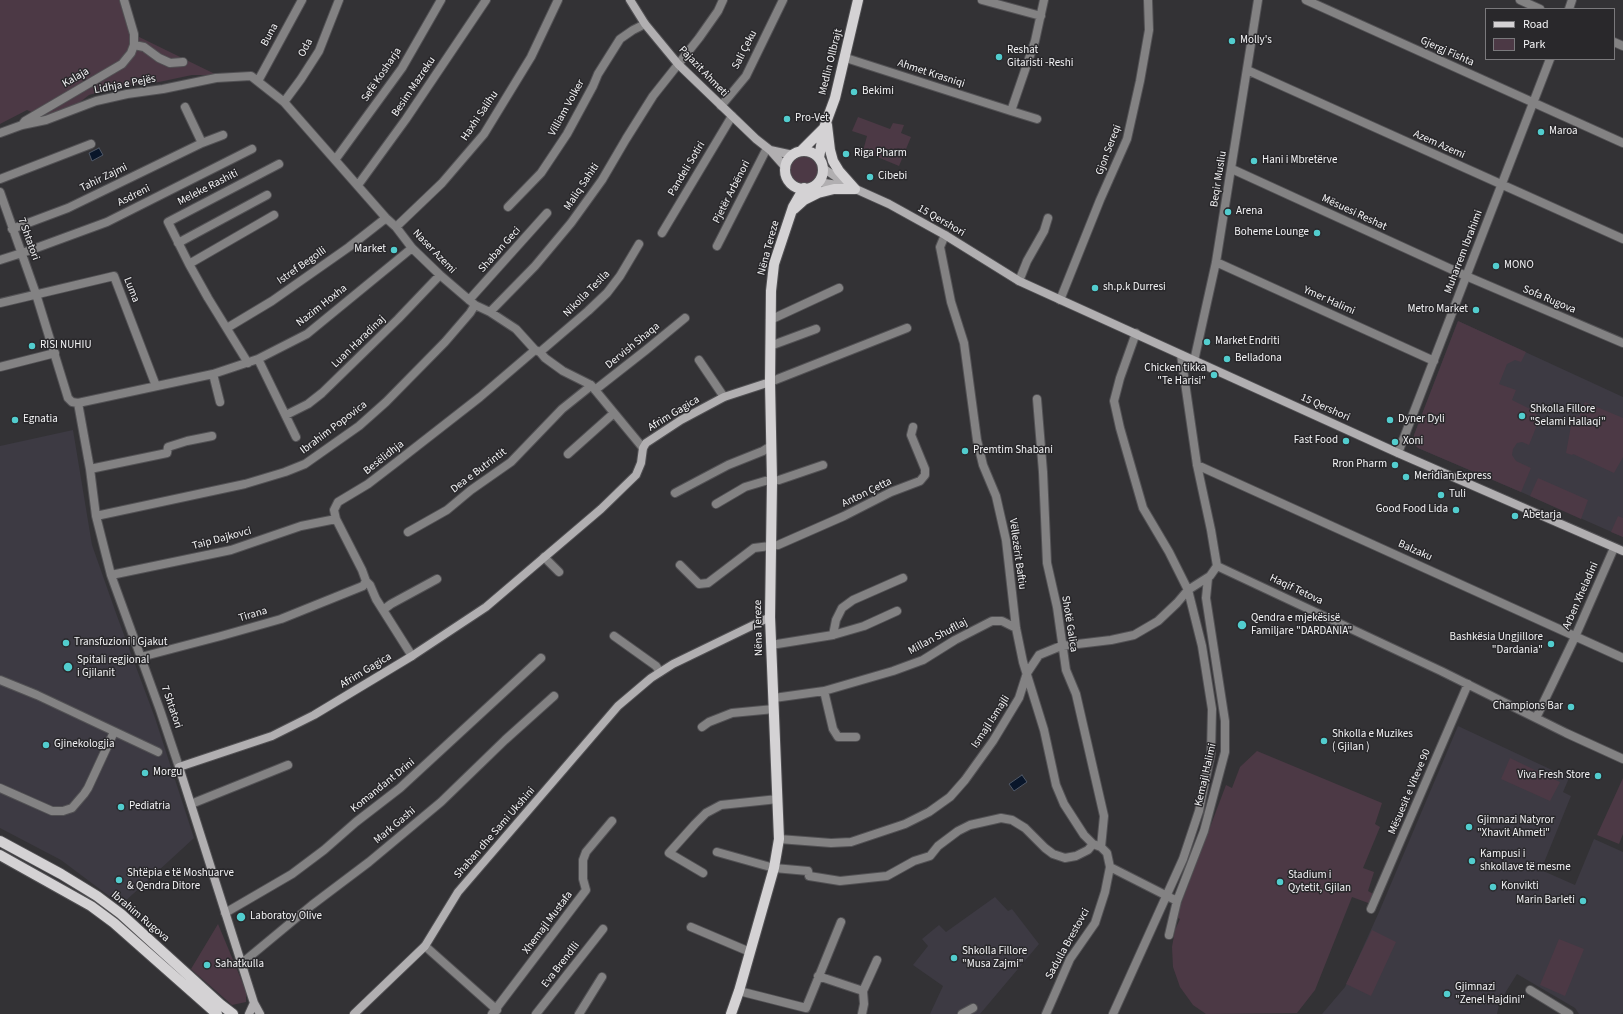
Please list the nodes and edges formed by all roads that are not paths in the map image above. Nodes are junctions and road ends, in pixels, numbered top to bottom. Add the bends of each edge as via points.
1 (124, 0) edge
2 (302, 0) edge
3 (339, 0) edge
4 (441, 0) edge
5 (486, 0) edge
6 (558, 0) edge
7 (630, 0) edge
8 (723, 0) edge
9 (783, 0) edge
10 (858, 0) edge
11 (982, 0) edge
12 (1044, 0) edge
13 (1148, 0) edge
14 (1258, 0) edge
15 (1306, 0) edge
16 (1520, 0) edge
17 (1538, 8) edge
18 (1041, 16) junction
19 (645, 24) junction
20 (134, 45) junction
21 (846, 58) junction
22 (1550, 60) edge
23 (183, 62) dead end
24 (678, 64) junction
25 (1247, 70) junction
26 (258, 81) junction
27 (284, 102) junction
28 (1533, 103) junction
29 (721, 106) junction
30 (185, 107) dead end
31 (1011, 111) junction
32 (732, 116) junction
33 (1037, 119) dead end
34 (22, 125) junction
35 (825, 125) junction
36 (0, 133) edge
37 (223, 135) dead end
38 (202, 143) junction
39 (1623, 143) edge
40 (91, 144) dead end
41 (252, 149) dead end
42 (769, 149) junction
43 (797, 153) junction
44 (819, 158) junction
45 (335, 160) junction
46 (279, 164) dead end
47 (786, 168) junction
48 (823, 168) junction
49 (1232, 169) junction
50 (0, 179) edge
51 (818, 182) junction
52 (791, 183) junction
53 (358, 185) junction
54 (1501, 185) junction
55 (804, 188) junction
56 (852, 188) junction
57 (0, 192) edge
58 (267, 194) dead end
59 (508, 207) dead end
60 (792, 209) junction
61 (547, 214) dead end
62 (274, 216) dead end
63 (386, 218) junction
64 (1048, 218) dead end
65 (396, 227) junction
66 (12, 229) junction
67 (662, 233) dead end
68 (945, 234) junction
69 (1623, 239) edge
70 (178, 243) junction
71 (639, 244) dead end
72 (717, 246) dead end
73 (412, 248) junction
74 (21, 253) junction
75 (0, 260) edge
76 (1216, 262) junction
77 (189, 264) junction
78 (440, 275) junction
79 (1466, 276) junction
80 (1019, 281) junction
81 (839, 288) dead end
82 (36, 294) junction
83 (1060, 300) junction
84 (0, 303) edge
85 (472, 303) junction
86 (490, 312) junction
87 (685, 318) dead end
88 (770, 320) junction
89 (227, 328) junction
90 (907, 328) dead end
91 (816, 329) dead end
92 (1136, 333) junction
93 (1623, 343) edge
94 (770, 346) junction
95 (537, 351) junction
96 (54, 353) junction
97 (1181, 355) junction
98 (258, 359) junction
99 (699, 360) dead end
100 (1194, 361) junction
101 (1434, 361) junction
102 (248, 363) junction
103 (0, 367) edge
104 (213, 374) junction
105 (770, 382) junction
106 (156, 386) junction
107 (593, 388) junction
108 (724, 398) junction
109 (1037, 399) dead end
110 (220, 402) dead end
111 (78, 403) junction
112 (614, 413) junction
113 (286, 415) junction
114 (913, 427) dead end
115 (212, 436) dead end
116 (296, 437) dead end
117 (772, 446) junction
118 (643, 448) junction
119 (1398, 453) junction
120 (568, 454) dead end
121 (823, 465) dead end
122 (1197, 465) junction
123 (90, 469) junction
124 (772, 482) junction
125 (675, 493) dead end
126 (716, 504) dead end
127 (96, 516) junction
128 (336, 519) junction
129 (408, 532) dead end
130 (770, 546) junction
131 (1614, 548) junction
132 (1623, 552) edge
133 (544, 557) junction
134 (680, 565) dead end
135 (1217, 566) junction
136 (559, 572) dead end
137 (111, 575) junction
138 (903, 578) dead end
139 (1208, 578) junction
140 (437, 579) dead end
141 (366, 581) junction
142 (1188, 590) junction
143 (383, 610) junction
144 (897, 611) dead end
145 (770, 618) junction
146 (1016, 628) junction
147 (834, 635) junction
148 (614, 636) dead end
149 (1575, 637) junction
150 (771, 645) junction
151 (1061, 646) junction
152 (412, 656) junction
153 (141, 657) junction
154 (541, 658) dead end
155 (1623, 658) edge
156 (660, 672) junction
157 (1026, 673) junction
158 (0, 680) edge
159 (1468, 684) junction
160 (824, 691) junction
161 (554, 696) dead end
162 (774, 698) junction
163 (774, 709) junction
164 (1536, 718) junction
165 (702, 727) dead end
166 (114, 732) junction
167 (856, 737) dead end
168 (158, 752) dead end
169 (1623, 759) edge
170 (288, 765) dead end
171 (179, 767) junction
172 (0, 788) edge
173 (778, 798) junction
174 (191, 804) junction
175 (612, 822) dead end
176 (779, 839) junction
177 (0, 841) edge
178 (1097, 846) junction
179 (717, 852) dead end
180 (0, 855) edge
181 (1110, 867) junction
182 (774, 868) junction
183 (703, 873) dead end
184 (1166, 895) junction
185 (1177, 901) junction
186 (1371, 909) dead end
187 (226, 913) junction
188 (841, 922) dead end
189 (691, 927) dead end
190 (603, 929) dead end
191 (1169, 935) dead end
192 (425, 946) junction
193 (750, 952) junction
194 (877, 960) dead end
195 (242, 963) junction
196 (602, 976) dead end
197 (818, 976) junction
198 (1530, 990) dead end
199 (739, 991) junction
200 (863, 991) junction
201 (254, 1003) junction
202 (973, 1008) dead end
203 (494, 1012) edge
204 (217, 1014) edge
205 (233, 1014) edge
206 (250, 1014) edge
207 (260, 1014) edge
208 (354, 1014) edge
209 (536, 1014) edge
210 (579, 1014) edge
211 (731, 1014) edge
212 (862, 1014) edge
213 (962, 1014) edge
214 (1046, 1014) edge
215 (1113, 1014) edge
216 (1569, 1014) edge

1 - 20 street via 132,24
2 - 26 street, Buna
3 - 27 street, Oda via 319,51
4 - 45 street, Sefë Kosharja via 402,68
5 - 53 street, Besim Mazreku
6 - 65 street, Haxhi Salihu via 530,57 484,134 442,183
7 - 19 street, Pajazit Ahmeti
8 - 24 street, Maliq Sahiti via 718,11
9 - 29 street, Sali Çeku via 746,76
10 - 21 main road, Medlin Ollbrajt
11 - 18 street
12 - 18 street
13 - 83 street, Gjon Sereqi via 1149,30 1127,139
14 - 25 street, Beqir Musliu
15 - 28 street, Gjergj Fishta
16 - 17 street
18 - 31 street
19 - 24 street, Pajazit Ahmeti
19 - 59 street, Villiam Volker via 620,39 598,74 567,134 540,173
20 - 23 street via 144,47 170,63
20 - 34 street, Kalaja via 132,53 122,64
21 - 31 street, Ahmet Krasniqi
21 - 35 main road, Medlin Ollbrajt
22 - 28 street, Muharrem Ibrahimi
24 - 29 street, Pajazit Ahmeti
24 - 86 street, Maliq Sahiti via 653,96 602,180 571,223 535,266
25 - 49 street, Beqir Musliu
25 - 54 street, Azem Azemi
26 - 27 street, Naser Azemi
26 - 34 street, Lidhja e Pejës via 251,76 216,78 127,94 96,101 46,120
27 - 45 street, Naser Azemi
28 - 39 street, Gjergj Fishta
28 - 54 street, Muharrem Ibrahimi
29 - 32 street, Pajazit Ahmeti
30 - 38 street
31 - 33 street, Ahmet Krasniqi
32 - 42 street, Pajazit Ahmeti
32 - 67 street, Pandeli Sotiri
34 - 36 street, Lidhja e Pejës
35 - 43 main road, Medlin Ollbrajt
35 - 44 main road, Medlin Ollbrajt
35 - 56 main road via 834,161
37 - 38 street, Tahir Zajmi
38 - 66 street, Tahir Zajmi via 68,208
40 - 50 street
41 - 74 street, Asdreni via 107,222
42 - 43 street, Pajazit Ahmeti
42 - 47 street, Pajazit Ahmeti
42 - 72 street, Pjetër Arbënori
43 - 44 main road via 811,152
43 - 47 main road via 787,163
44 - 48 main road
45 - 53 street, Naser Azemi
46 - 70 street, Meleke Rashiti via 168,222
47 - 52 main road
48 - 51 main road
48 - 56 street, 15 Qershori
49 - 76 street, Beqir Musliu
49 - 79 street, Mësuesi Reshat
51 - 55 main road
51 - 56 street, 15 Qershori
52 - 55 main road
52 - 60 main road, Nëna Tereze
53 - 63 street, Naser Azemi
54 - 69 street, Azem Azemi
54 - 79 street, Muharrem Ibrahimi
55 - 60 main road, Nëna Tereze
56 - 60 main road via 818,193
56 - 68 street, 15 Qershori via 889,204
57 - 66 street, 7 Shtatori
58 - 70 street
60 - 88 main road, Nëna Tereze via 774,264
61 - 85 street, Shaban Geci
62 - 77 street
63 - 65 street, Naser Azemi
63 - 89 street, Istref Begolli via 272,301
64 - 80 street via 1044,232
65 - 73 street, Naser Azemi
66 - 74 street, 7 Shtatori
68 - 80 street, 15 Qershori
68 - 146 street, Vëllezërit Baftiu via 940,247 941,254 951,302 964,343 980,453 996,496 1006,540
70 - 77 street, Meleke Rashiti
71 - 95 street, Nikolla Teslla via 620,276 606,293 588,311
73 - 78 street, Naser Azemi
73 - 98 street, Nazim Hoxha via 307,334
74 - 75 street, Asdreni
74 - 82 street, 7 Shtatori
76 - 100 street, Beqir Musliu
76 - 101 street, Ymer Halimi
77 - 89 street, Meleke Rashiti
78 - 85 street, Naser Azemi
78 - 113 street, Luan Haradinaj via 322,393 308,404
79 - 93 street, Sofa Rugova
79 - 101 street, Muharrem Ibrahimi
80 - 83 street, 15 Qershori
81 - 88 street
82 - 84 street
82 - 96 street, 7 Shtatori
82 - 106 street, Luma via 114,276
83 - 92 street, 15 Qershori
85 - 86 street, Naser Azemi
85 - 127 street, Ibrahim Popovica via 470,313 445,342 386,402 359,426 305,464 245,484
86 - 95 street, Naser Azemi via 516,329
87 - 107 street, Dervish Shaqa
88 - 94 main road, Nëna Tereze
89 - 102 street, Meleke Rashiti
90 - 105 street
91 - 94 street
92 - 97 street, 15 Qershori
92 - 142 street via 1114,401 1143,508
94 - 105 main road, Nëna Tereze
95 - 107 street, Naser Azemi via 563,371
95 - 128 street, Besëlidhja via 368,484 338,502 334,510
96 - 103 street
96 - 111 street, 7 Shtatori via 68,398
97 - 100 street, 15 Qershori
97 - 122 street
98 - 102 street, Nazim Hoxha
98 - 113 street
99 - 108 street
100 - 119 street, 15 Qershori
101 - 119 street, Muharrem Ibrahimi
102 - 104 street, Nazim Hoxha
104 - 106 street, Nazim Hoxha
104 - 110 street
105 - 108 street, Afrim Gagica
105 - 117 main road, Nëna Tereze
106 - 111 street, Nazim Hoxha
107 - 112 street, Naser Azemi
107 - 129 street, Dea e Butrintit via 587,389 562,409 511,462 447,510
108 - 118 street, Afrim Gagica via 681,420 646,443
109 - 151 street, Shotë Galica via 1047,563
111 - 123 street, 7 Shtatori
112 - 118 street, Naser Azemi
112 - 120 street
113 - 116 street
114 - 130 street, Anton Çetta via 911,435 925,469 925,475 920,481 778,545
115 - 123 street via 168,447 167,453
117 - 124 main road, Nëna Tereze
117 - 125 street via 728,465
118 - 133 street, Afrim Gagica via 642,462 636,475 601,509
119 - 131 street, 15 Qershori
121 - 124 street
122 - 135 street
122 - 149 street, Balzaku
123 - 127 street, 7 Shtatori
124 - 126 street via 765,481 745,487
124 - 130 main road, Nëna Tereze
127 - 137 street, 7 Shtatori
128 - 137 street, Taip Dajkovci via 301,526 231,550
128 - 141 street
130 - 134 street via 754,548 708,583 699,584
130 - 145 main road, Nëna Tereze
131 - 132 street, 15 Qershori
131 - 149 street, Arben Xheladini
133 - 136 street
133 - 152 street, Afrim Gagica via 486,606
135 - 139 street, Ismajl Ismajli
135 - 159 street, Haqif Tetova
137 - 153 street, 7 Shtatori
138 - 147 street via 842,608 836,620
139 - 142 street, Ismajl Ismajli
139 - 185 street, Kemajl Halimi via 1206,598 1225,721 1225,752 1204,831
140 - 143 street
141 - 143 street
141 - 153 street, Tirana via 363,586 280,619
142 - 151 street, Ismajl Ismajli via 1158,621 1134,635
142 - 184 street via 1202,646 1212,709 1210,753 1199,811 1183,859
143 - 152 street
144 - 147 street via 864,626
145 - 150 main road, Nëna Tereze
145 - 156 street, Shaban dhe Sami Ukshini
146 - 157 street, Vëllezërit Baftiu
146 - 160 street, Millan Shufllaj via 1002,621 992,621 922,660
147 - 150 street
148 - 156 street via 656,666
149 - 155 street, Balzaku
149 - 164 street, Arben Xheladini
150 - 162 main road, Nëna Tereze
151 - 157 street, Ismajl Ismajli via 1039,655
151 - 178 street, Shotë Galica via 1066,670 1076,694 1104,816
152 - 171 street, Afrim Gagica via 314,715 272,736
153 - 171 street, 7 Shtatori
154 - 187 street, Komandant Drini via 400,788 324,850 292,874
156 - 192 street, Shaban dhe Sami Ukshini via 618,706 458,892
157 - 176 street, Ismajl Ismajli via 1019,698 993,741 950,797 929,812 905,824 851,842
157 - 178 street, Vëllezërit Baftiu via 1044,730 1056,785 1064,804 1084,835
158 - 166 street
159 - 164 street, Haqif Tetova
159 - 186 street, Mësuesit e Viteve 90
160 - 162 street, Millan Shufllaj
160 - 167 street via 833,729 838,737
161 - 195 street, Mark Gashi via 441,802
162 - 163 main road, Nëna Tereze
163 - 165 street via 732,712
163 - 173 main road, Nëna Tereze
164 - 169 street, Haqif Tetova
166 - 168 street
166 - 172 street via 88,788 72,808 52,811
170 - 174 street
171 - 174 street, 7 Shtatori
173 - 176 main road, Nëna Tereze
173 - 183 street via 721,805 706,813 669,853
174 - 187 street, 7 Shtatori
175 - 203 street, Xhemajl Mustafa via 582,860 586,890
176 - 182 main road, Nëna Tereze
177 - 205 main road, Ibrahim Rugova via 97,896 121,914
178 - 181 street via 1107,853
178 - 182 street via 1065,858 1053,854 1025,828 1012,820 1001,818 970,825 958,831 938,846 930,856 914,861 888,876 840,881 809,876 808,871
179 - 182 street
180 - 204 main road, Ibrahim Rugova via 108,918
181 - 184 street
181 - 214 street, Sadulla Brestovci via 1095,923 1070,959
182 - 193 main road, Nëna Tereze
184 - 185 street
184 - 215 street
185 - 191 street, Kemajl Halimi
187 - 195 street, 7 Shtatori
188 - 197 street
189 - 193 street
190 - 209 street, Eva Brendlli
192 - 203 street
192 - 208 street, Shaban dhe Sami Ukshini
193 - 199 main road, Nëna Tereze
194 - 200 street
195 - 201 street, 7 Shtatori
196 - 210 street
197 - 199 street via 806,1008
197 - 200 street
198 - 216 street
199 - 211 main road, Nëna Tereze
200 - 212 street
201 - 206 street
201 - 207 street, 7 Shtatori
202 - 213 street

